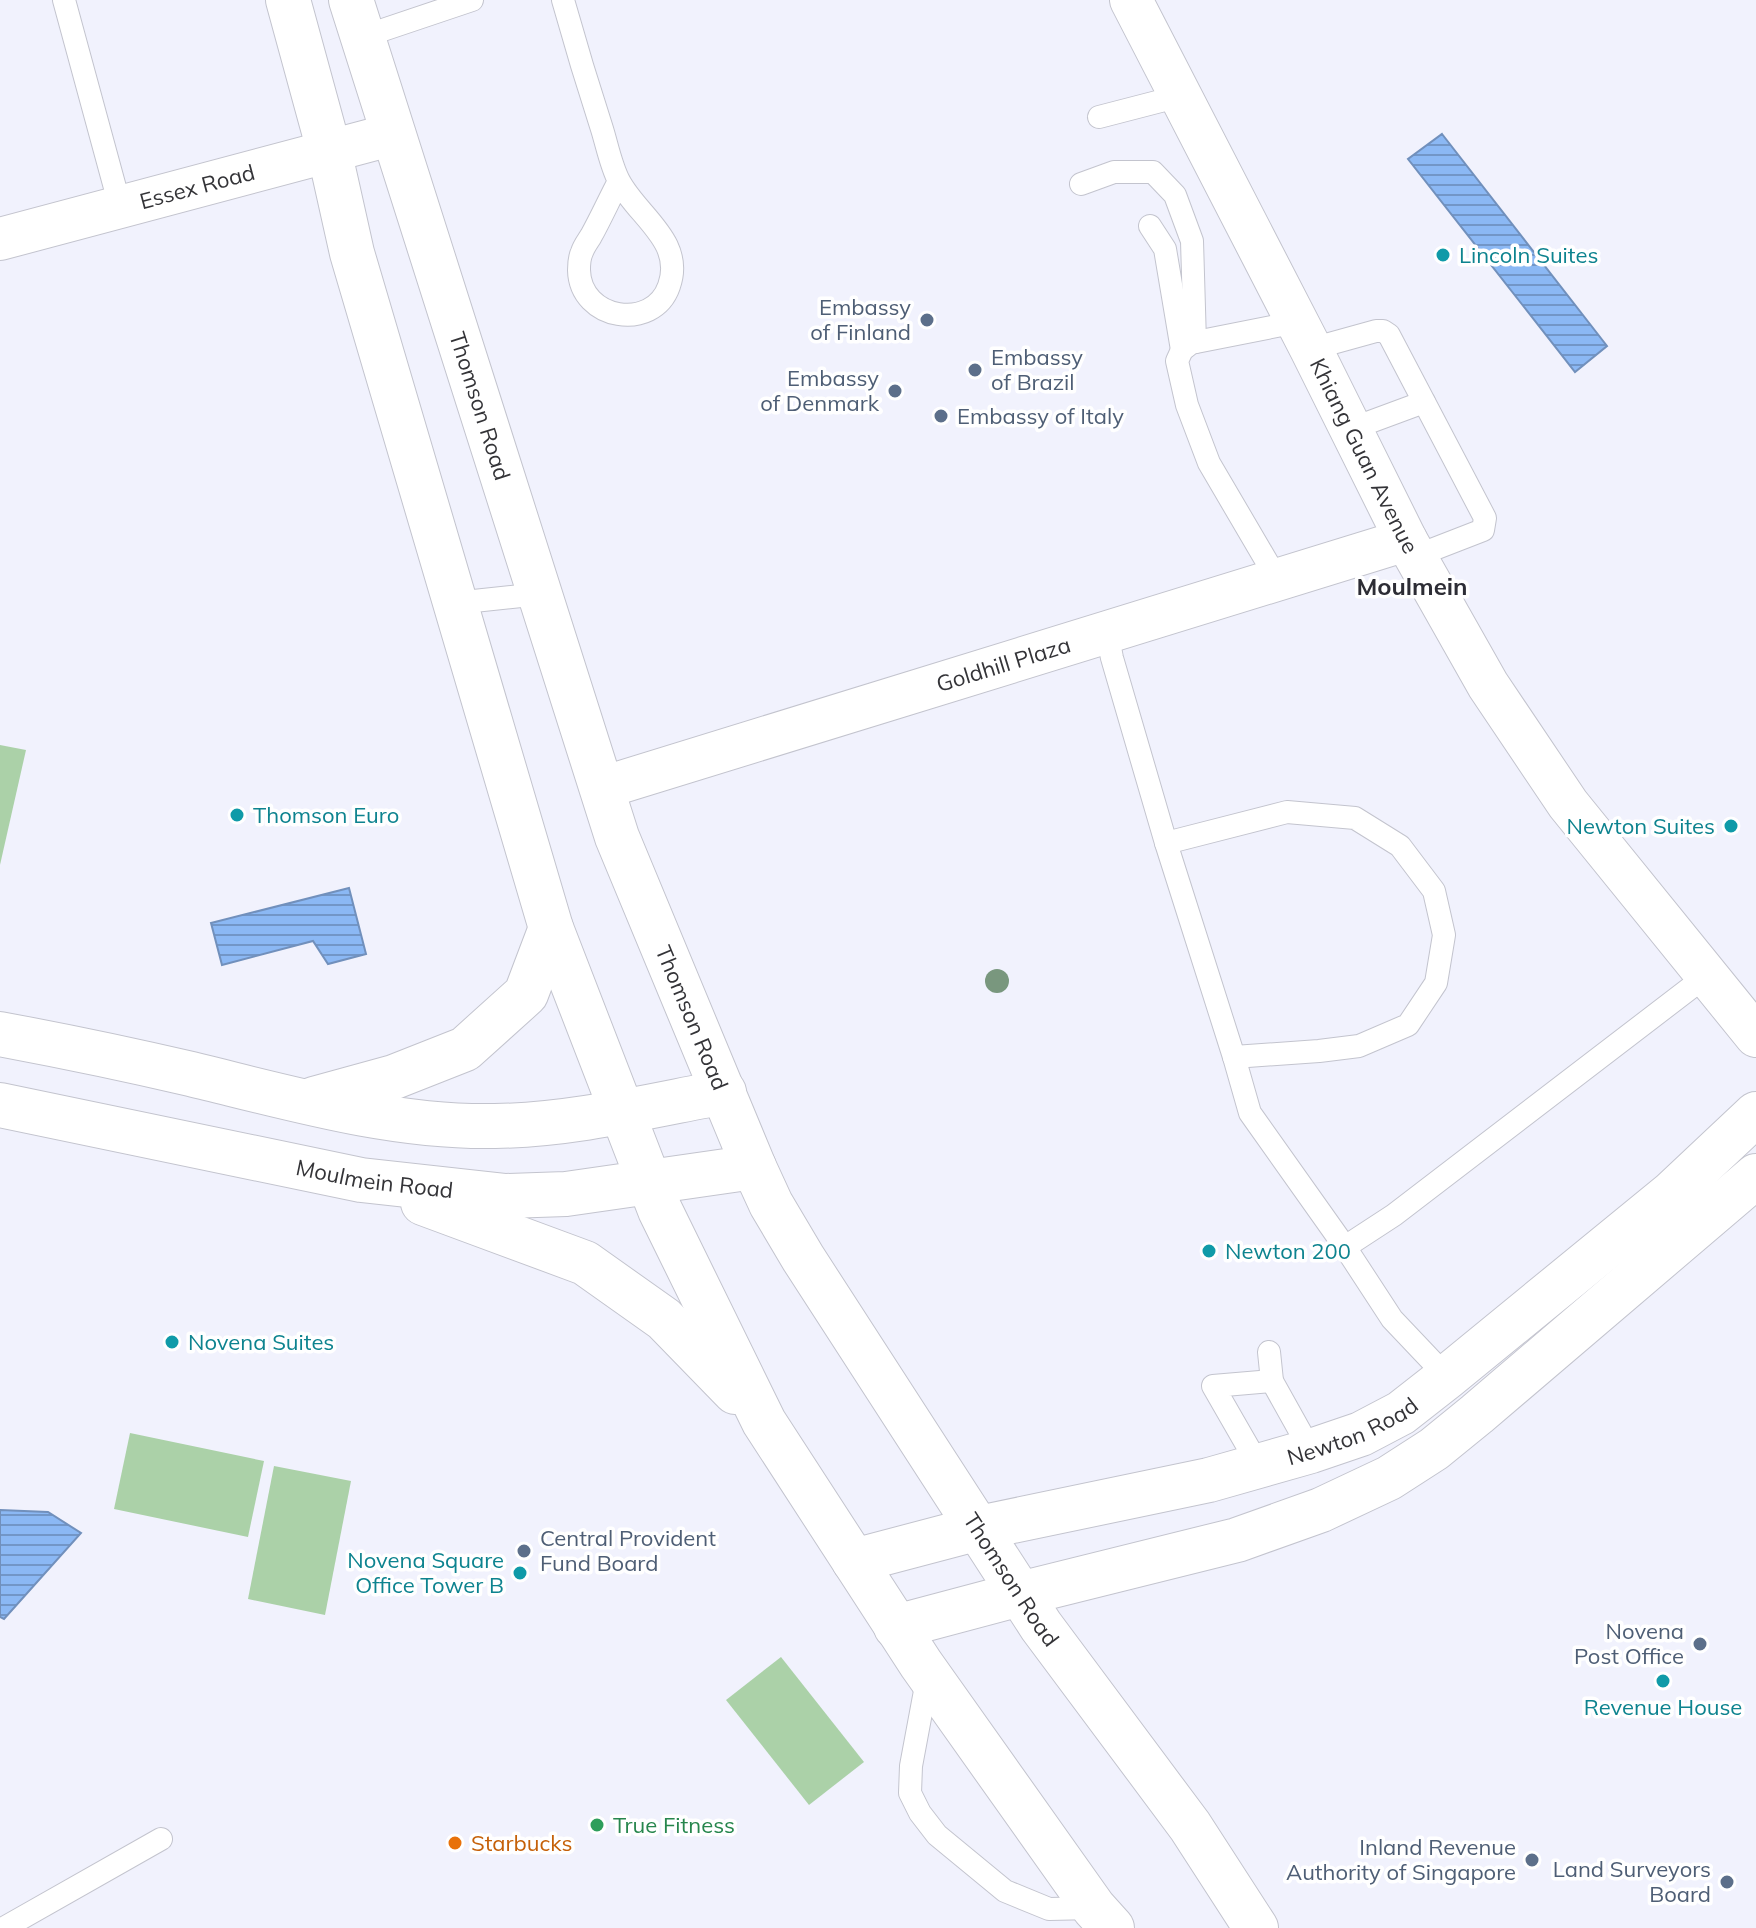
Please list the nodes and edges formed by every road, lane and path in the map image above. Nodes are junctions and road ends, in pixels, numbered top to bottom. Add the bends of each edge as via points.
1 (64, 0) edge
2 (288, 0) edge
3 (472, 0) edge
4 (1131, 0) edge
5 (568, 1) edge
6 (357, 18) edge
7 (1180, 96) junction
8 (1099, 117) dead end
9 (394, 134) junction
10 (329, 150) junction
11 (619, 181) junction
12 (1081, 184) dead end
13 (120, 206) junction
14 (1150, 226) dead end
15 (0, 239) edge
16 (1304, 336) junction
17 (1189, 346) junction
18 (1424, 402) junction
19 (1351, 429) junction
20 (1411, 548) junction
21 (1277, 579) junction
22 (540, 594) junction
23 (455, 603) junction
24 (1107, 633) junction
25 (602, 788) junction
26 (1166, 843) junction
27 (551, 928) junction
28 (1706, 976) junction
29 (0, 1034) edge
30 (1756, 1036) edge
31 (1234, 1057) junction
32 (724, 1092) junction
33 (304, 1102) junction
34 (0, 1105) edge
35 (622, 1111) junction
36 (1756, 1114) edge
37 (754, 1167) junction
38 (1756, 1176) edge
39 (361, 1180) junction
40 (648, 1182) junction
41 (1345, 1247) junction
42 (1269, 1352) dead end
43 (1447, 1377) junction
44 (1272, 1381) junction
45 (764, 1422) junction
46 (1311, 1451) junction
47 (1259, 1466) junction
48 (979, 1528) junction
49 (854, 1561) junction
50 (1020, 1594) junction
51 (896, 1627) junction
52 (928, 1674) junction
53 (161, 1839) dead end
54 (1103, 1918) edge
55 (4, 1928) edge
56 (1256, 1928) edge

1 - 13 lane
2 - 10 main road
3 - 6 lane
4 - 7 street, Khiang Guan Avenue
5 - 11 lane
6 - 9 main road, Thomson Road
7 - 8 lane
7 - 16 street, Khiang Guan Avenue
9 - 10 street, Essex Road
9 - 22 main road, Thomson Road
10 - 13 street, Essex Road
10 - 23 main road via 352,253
11 - 11 lane via 664,240 673,273 657,304 625,316 592,302 579,270 581,252
12 - 17 lane via 1114,172 1153,172 1175,195 1192,241
13 - 15 street, Essex Road
14 - 17 lane via 1165,249
16 - 17 lane
16 - 18 lane via 1383,331
16 - 19 street, Khiang Guan Avenue
17 - 21 lane via 1177,361 1187,405 1209,463
18 - 19 lane
18 - 20 lane via 1486,525
19 - 20 street, Khiang Guan Avenue
20 - 21 street, Goldhill Plaza
20 - 28 street, Khiang Guan Avenue via 1488,685 1568,804
21 - 24 street, Goldhill Plaza
22 - 23 lane
22 - 25 main road, Thomson Road
23 - 27 main road
24 - 25 street, Goldhill Plaza
24 - 26 lane
25 - 32 main road, Thomson Road via 617,837
26 - 31 lane
26 - 31 lane via 1287,812 1355,818 1400,846 1434,891 1444,935 1436,983 1408,1025 1359,1046
27 - 33 main road via 526,994 465,1049 394,1077
27 - 35 main road
28 - 30 street, Khiang Guan Avenue
28 - 41 lane
29 - 33 main road
31 - 41 lane via 1250,1113
32 - 35 main road
32 - 37 main road, Thomson Road
33 - 35 main road via 452,1125 548,1123
34 - 39 main road, Moulmein Road
35 - 40 main road
36 - 43 main road, Newton Road via 1672,1193
37 - 40 main road, Moulmein Road
37 - 48 main road, Thomson Road via 803,1258
38 - 50 main road via 1477,1414 1389,1478 1237,1540
39 - 40 main road, Moulmein Road via 506,1196
39 - 45 main road via 585,1263 664,1319
40 - 45 main road
41 - 43 lane via 1392,1319
42 - 44 lane
43 - 46 main road, Newton Road via 1401,1413
44 - 46 lane
44 - 47 lane via 1213,1386
45 - 49 main road
46 - 47 main road, Newton Road
47 - 48 main road, Newton Road
48 - 49 main road, Newton Road
48 - 50 main road, Thomson Road
49 - 51 main road
50 - 51 main road
50 - 56 main road, Thomson Road via 1190,1826
51 - 52 main road
52 - 54 main road
52 - 54 lane via 911,1766 910,1793 920,1813 937,1835 1005,1891 1049,1909
53 - 55 lane

